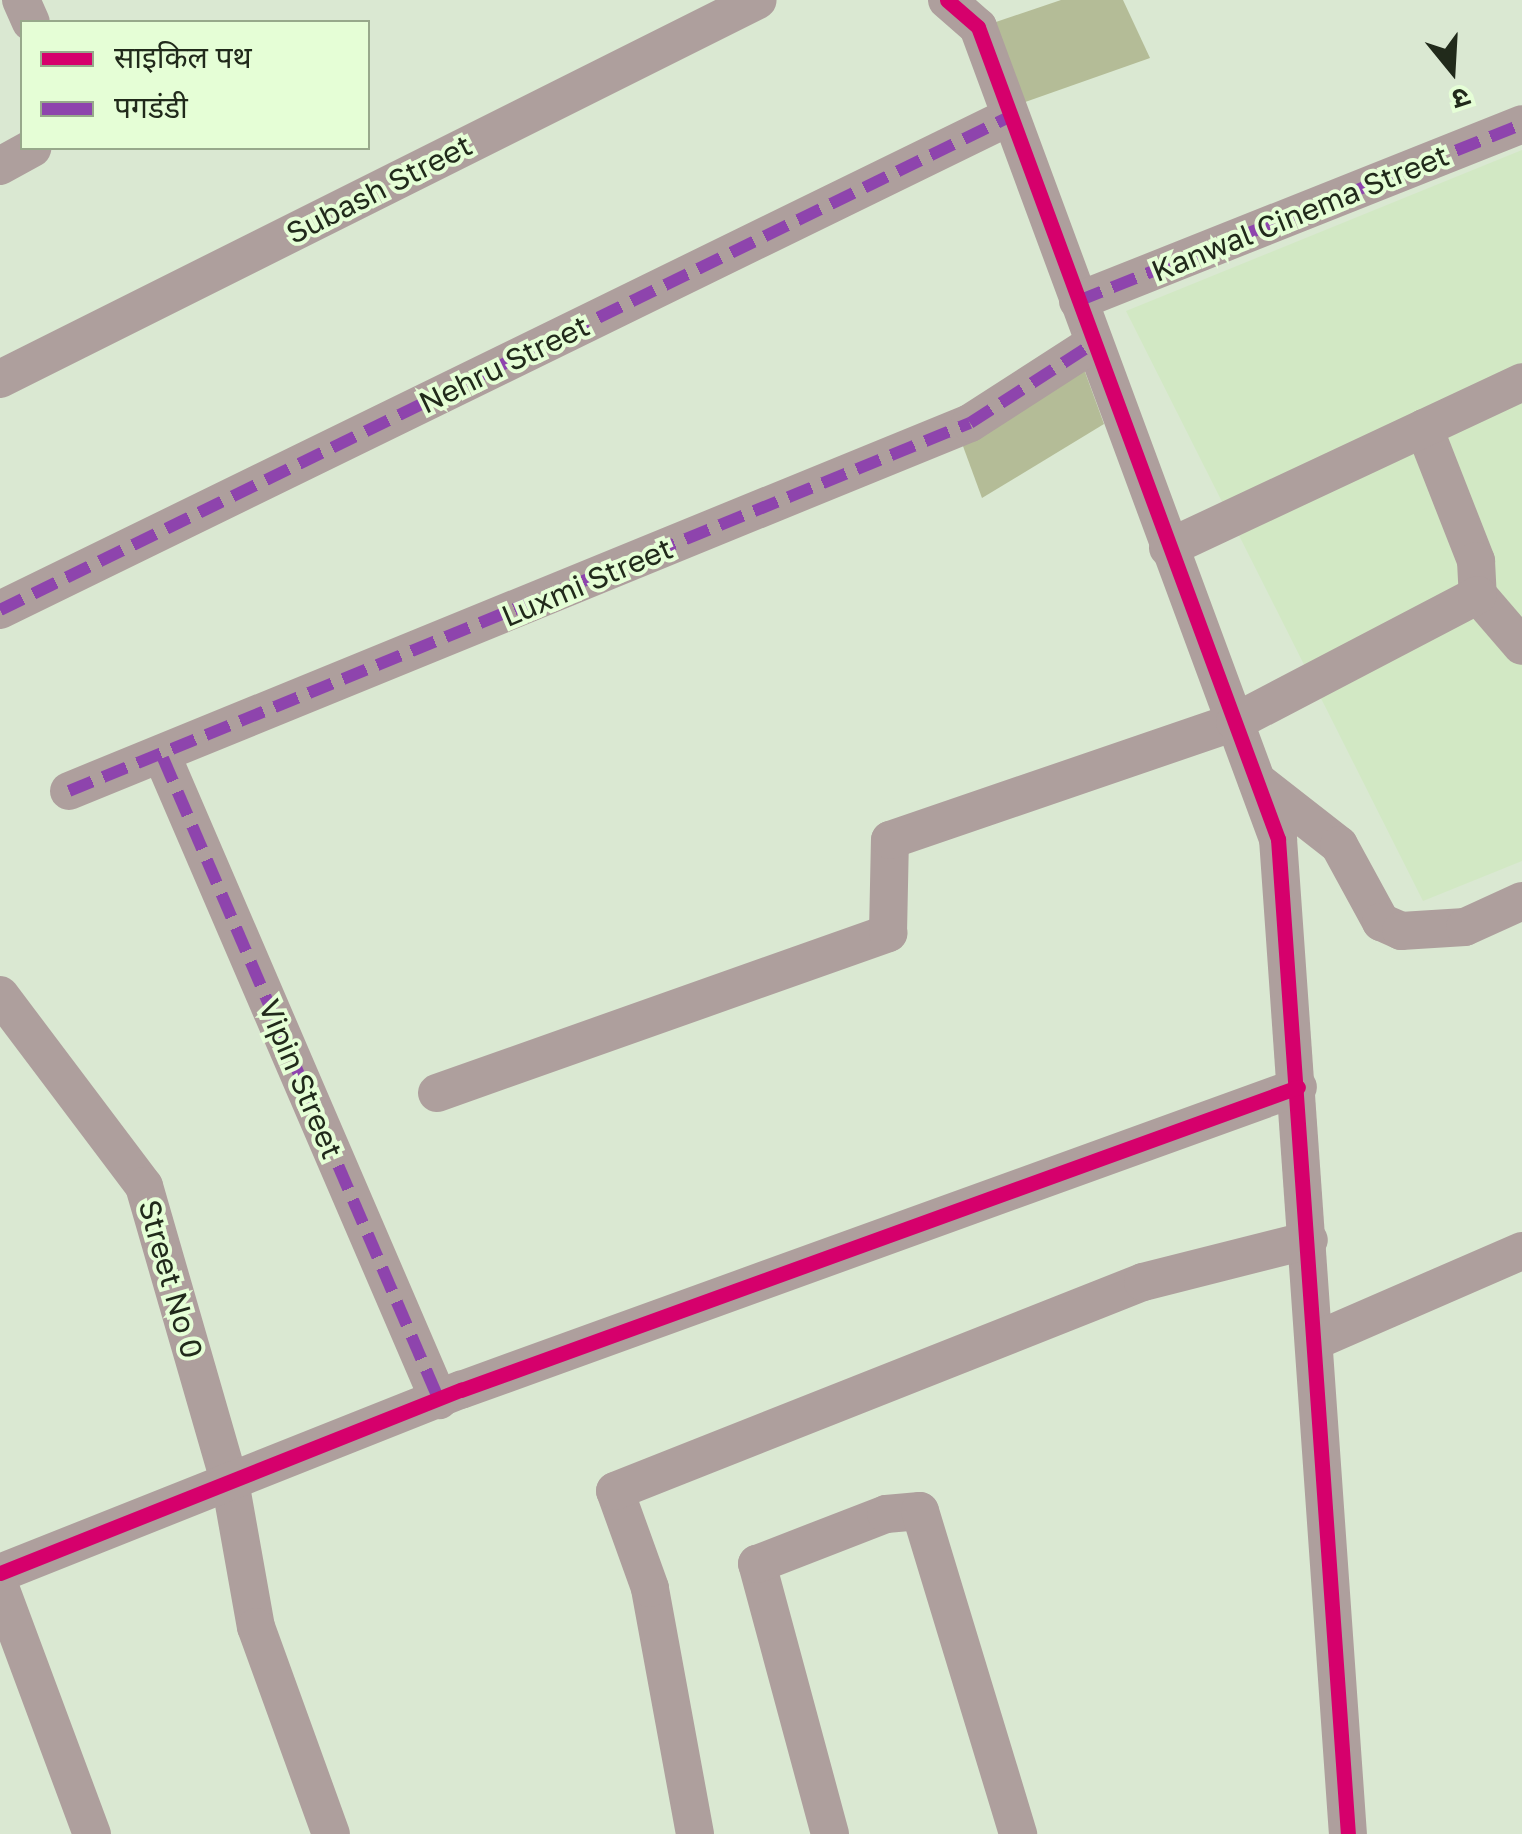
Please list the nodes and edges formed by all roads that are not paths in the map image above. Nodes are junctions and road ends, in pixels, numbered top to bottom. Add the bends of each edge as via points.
1 (758, 0) edge
2 (947, 0) edge
3 (1008, 118) junction
4 (1522, 124) edge
5 (28, 150) edge
6 (0, 166) edge
7 (1078, 302) junction
8 (1091, 345) junction
9 (0, 379) edge
10 (1522, 382) edge
11 (1424, 428) junction
12 (1168, 548) junction
13 (1478, 595) junction
14 (0, 610) edge
15 (1522, 646) edge
16 (1235, 722) junction
17 (163, 758) junction
18 (1257, 781) junction
19 (69, 791) dead end
20 (1522, 901) edge
21 (0, 995) edge
22 (1298, 1087) junction
23 (437, 1093) dead end
24 (1309, 1240) junction
25 (1522, 1251) edge
26 (1317, 1340) junction
27 (439, 1400) junction
28 (231, 1487) junction
29 (0, 1573) edge
30 (0, 1586) edge
31 (92, 1834) edge
32 (331, 1834) edge
33 (696, 1834) edge
34 (830, 1834) edge
35 (1018, 1834) edge
36 (1348, 1834) edge

1 - 9 street, Subash Street
2 - 3 street via 978,27
3 - 7 street
3 - 14 street, Nehru Street
4 - 7 street, Kanwal Cinema Street
5 - 6 street
7 - 8 street
8 - 12 street
8 - 17 street, Luxmi Street via 970,423
10 - 11 street
11 - 12 street
11 - 13 street via 1476,561
12 - 16 street
13 - 15 street
13 - 16 street
16 - 18 street
16 - 23 street via 890,840 888,933
17 - 19 street, Luxmi Street
17 - 27 street, Vipin Street
18 - 20 street via 1339,845 1381,922 1401,931 1466,926
18 - 22 street via 1278,839
21 - 28 street, Street No 0 via 144,1186
22 - 24 street
22 - 27 street
24 - 26 street
24 - 33 street via 1143,1282 615,1491 650,1588
25 - 26 street
26 - 36 street
27 - 28 street
28 - 29 street
28 - 32 street, Street No 0 via 256,1627
30 - 31 street
34 - 35 street via 757,1564 886,1514 920,1511

